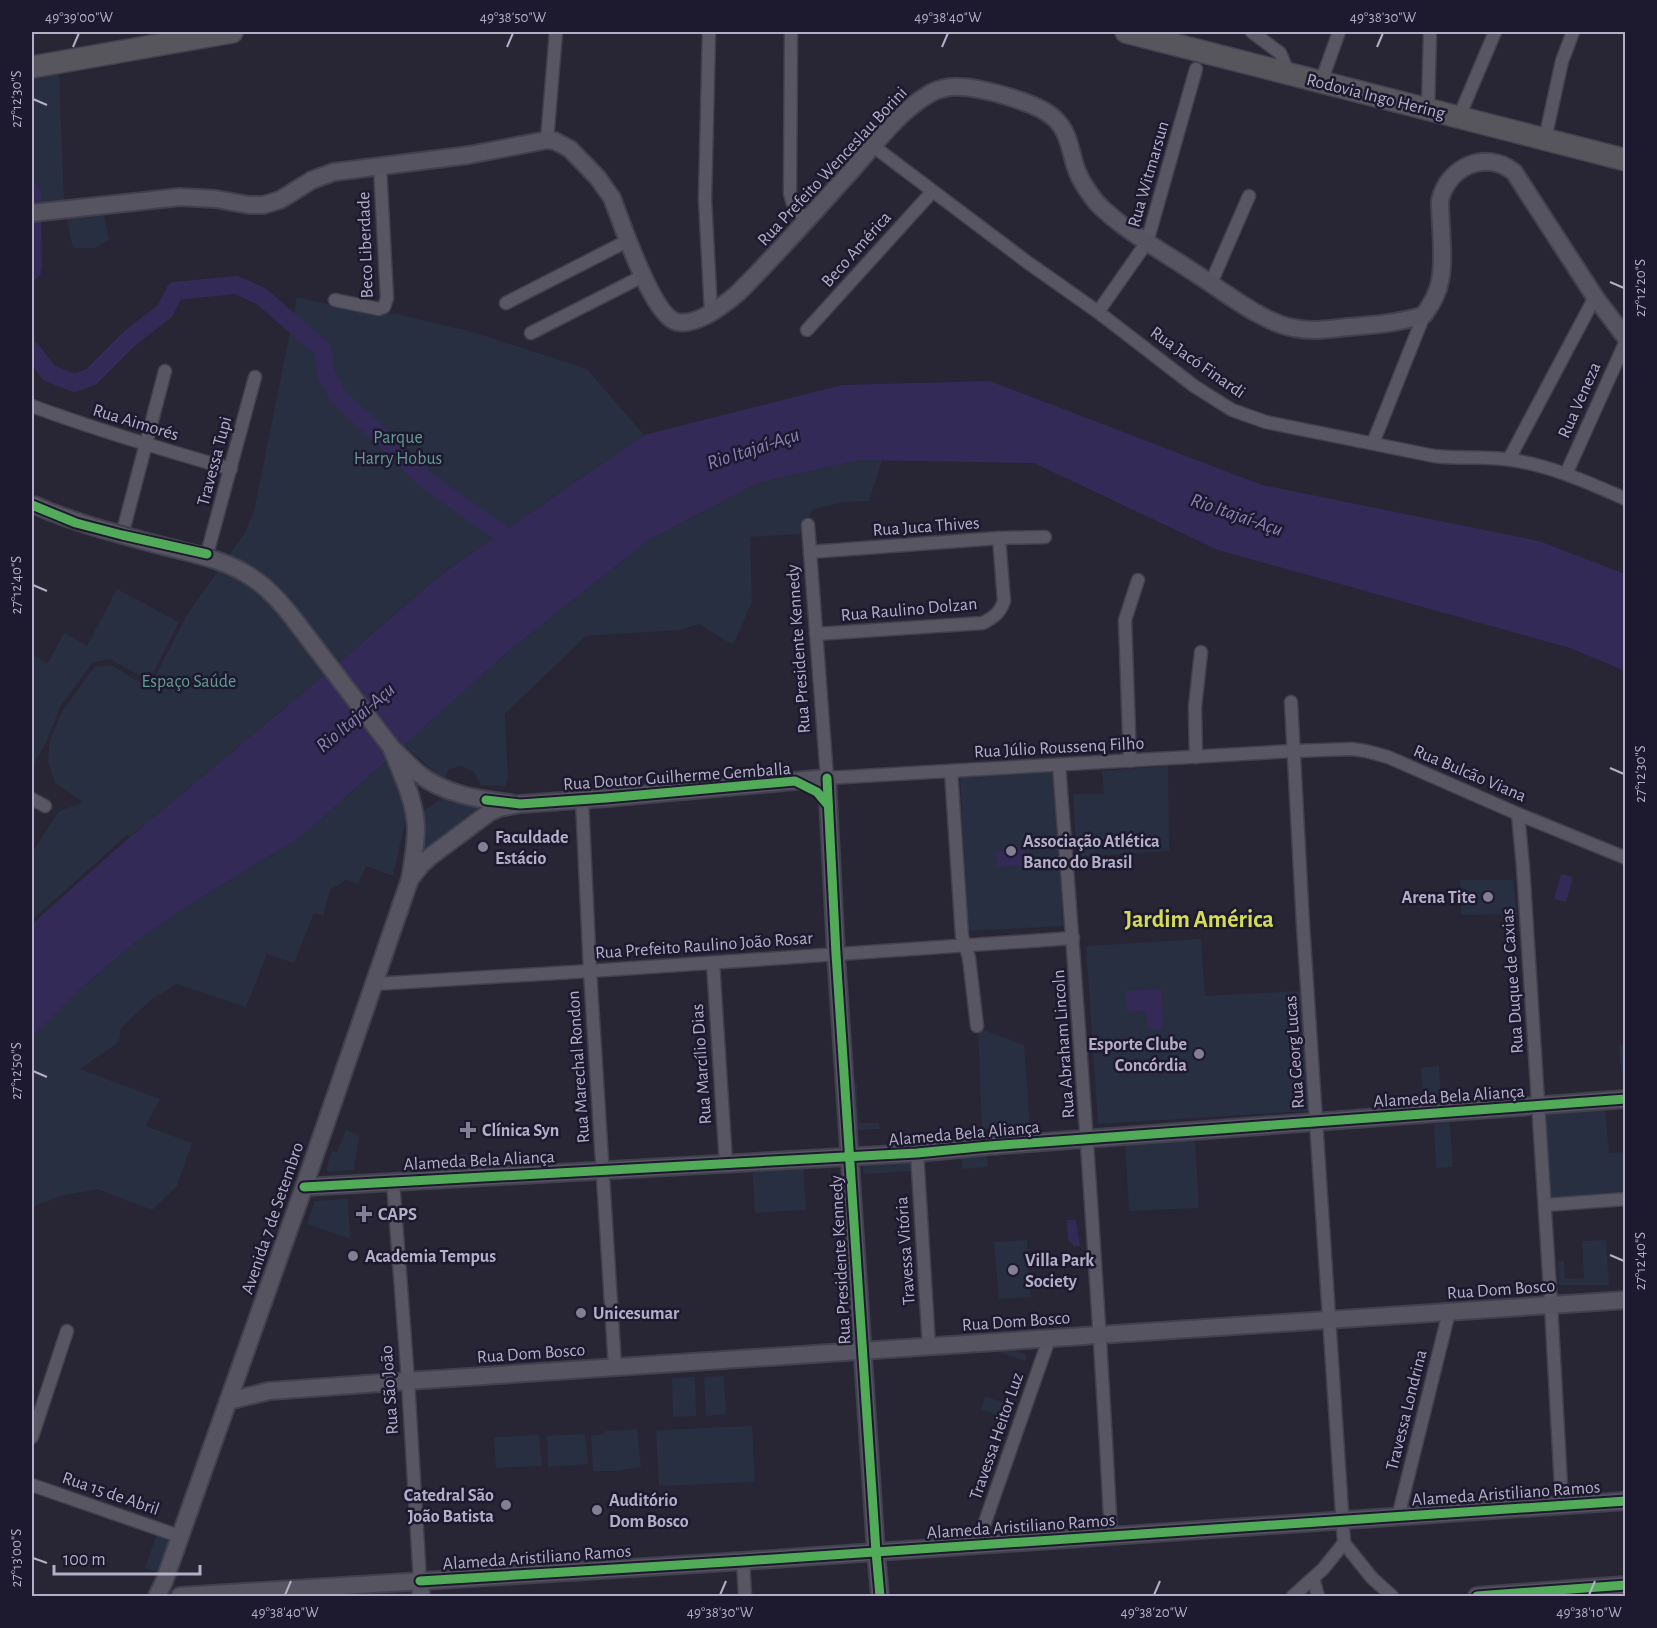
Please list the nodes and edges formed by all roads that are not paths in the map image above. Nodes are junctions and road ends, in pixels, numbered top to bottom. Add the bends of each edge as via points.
1 (232, 32) edge
2 (556, 32) edge
3 (708, 32) edge
4 (791, 32) edge
5 (1126, 32) edge
6 (1252, 32) edge
7 (1339, 32) edge
8 (1430, 32) edge
9 (1495, 32) edge
10 (1573, 32) edge
11 (32, 66) edge
12 (1196, 69) dead end
13 (1289, 74) junction
14 (1321, 82) junction
15 (1428, 110) junction
16 (1458, 117) junction
17 (1545, 139) junction
18 (547, 140) junction
19 (873, 146) junction
20 (1626, 160) edge
21 (380, 167) junction
22 (932, 192) junction
23 (1250, 196) dead end
24 (32, 213) edge
25 (807, 220) junction
26 (629, 240) junction
27 (1147, 242) junction
28 (643, 276) junction
29 (1211, 283) junction
30 (1595, 297) junction
31 (335, 300) dead end
32 (506, 303) dead end
33 (711, 312) junction
34 (1098, 312) junction
35 (1424, 315) junction
36 (807, 330) dead end
37 (531, 333) dead end
38 (1626, 340) edge
39 (165, 371) dead end
40 (255, 376) dead end
41 (32, 406) edge
42 (145, 444) junction
43 (1373, 444) junction
44 (1509, 459) junction
45 (231, 469) junction
46 (1566, 474) junction
47 (1626, 499) edge
48 (32, 504) edge
49 (808, 525) dead end
50 (122, 535) junction
51 (1045, 537) dead end
52 (999, 538) junction
53 (810, 552) junction
54 (1138, 580) dead end
55 (816, 634) junction
56 (1201, 652) dead end
57 (1291, 702) dead end
58 (391, 747) junction
59 (1293, 751) junction
60 (1196, 757) junction
61 (1130, 760) junction
62 (1059, 765) junction
63 (951, 771) junction
64 (827, 778) junction
65 (795, 781) junction
66 (32, 799) edge
67 (582, 800) junction
68 (520, 804) junction
69 (828, 805) junction
70 (45, 806) dead end
71 (1518, 814) junction
72 (1626, 858) edge
73 (411, 879) junction
74 (1073, 938) junction
75 (966, 945) junction
76 (836, 954) junction
77 (713, 963) junction
78 (590, 971) junction
79 (374, 984) junction
80 (977, 1026) dead end
81 (1626, 1100) edge
82 (1538, 1105) junction
83 (1317, 1123) junction
84 (1088, 1140) junction
85 (917, 1153) junction
86 (851, 1158) junction
87 (726, 1163) junction
88 (603, 1170) junction
89 (393, 1182) junction
90 (304, 1187) junction
91 (1626, 1199) edge
92 (1545, 1205) junction
93 (1626, 1300) edge
94 (1551, 1305) junction
95 (1449, 1312) junction
96 (1330, 1320) junction
97 (67, 1331) dead end
98 (1101, 1335) junction
99 (1049, 1339) junction
100 (929, 1347) junction
101 (862, 1351) junction
102 (242, 1362) junction
103 (615, 1367) junction
104 (408, 1381) junction
105 (269, 1391) junction
106 (228, 1401) junction
107 (32, 1433) edge
108 (32, 1485) edge
109 (1626, 1501) edge
110 (1562, 1505) junction
111 (1398, 1517) junction
112 (1343, 1520) junction
113 (179, 1536) junction
114 (1111, 1536) junction
115 (1344, 1543) junction
116 (977, 1545) junction
117 (876, 1552) junction
118 (743, 1561) junction
119 (168, 1570) junction
120 (1313, 1578) junction
121 (1626, 1585) edge
122 (420, 1589) edge
123 (1567, 1593) edge
124 (157, 1596) edge
125 (182, 1596) edge
126 (745, 1596) edge
127 (880, 1596) edge
128 (1293, 1596) edge
129 (1318, 1596) edge
130 (1392, 1596) edge
131 (1477, 1596) edge

1 - 11 highway
2 - 18 street
3 - 33 street via 705,199
4 - 25 street via 790,193 796,211
5 - 13 highway, Rodovia Ingo Hering
6 - 13 street via 1280,53
7 - 14 street
8 - 15 street
9 - 16 street
10 - 17 street via 1562,61
12 - 27 street, Rua Witmarsun
13 - 14 highway, Rodovia Ingo Hering
14 - 15 highway, Rodovia Ingo Hering
15 - 16 highway, Rodovia Ingo Hering
16 - 17 highway, Rodovia Ingo Hering
17 - 20 highway, Rodovia Ingo Hering
18 - 21 street
18 - 26 street, Rua Prefeito Wenceslau Borini via 570,149 598,178 612,198
19 - 22 street, Rua Jacó Finardi
19 - 25 street, Rua Prefeito Wenceslau Borini
19 - 27 street, Rua Prefeito Wenceslau Borini via 902,115 938,90 966,88 1019,100 1046,111 1061,125 1085,188 1110,215
21 - 24 street via 327,174 263,206 180,197
21 - 31 street, Beco Liberdade via 386,304 379,309
22 - 34 street, Rua Jacó Finardi
22 - 36 street, Beco América
23 - 29 street
25 - 33 street, Rua Prefeito Wenceslau Borini via 738,292
26 - 28 street, Rua Prefeito Wenceslau Borini
26 - 32 street
27 - 29 street, Rua Prefeito Wenceslau Borini
27 - 34 street, Rua Witmarsun
28 - 33 street, Rua Prefeito Wenceslau Borini via 667,317 685,322
28 - 37 street
29 - 35 street, Rua Prefeito Wenceslau Borini via 1266,318 1292,328 1320,330 1395,323
30 - 35 street via 1514,172 1502,164 1483,162 1454,173 1442,192 1441,280
30 - 38 street
30 - 44 street
34 - 43 street, Rua Jacó Finardi via 1194,386 1232,410 1266,422
35 - 43 street
38 - 46 street, Rua Veneza
39 - 42 street
40 - 45 street, Travessa Tupi
41 - 42 street, Rua Aimorés
42 - 45 street, Rua Aimorés
42 - 50 street
43 - 44 street, Rua Jacó Finardi via 1450,458
44 - 46 street, Rua Jacó Finardi
45 - 50 street, Travessa Tupi via 207,554
46 - 47 street, Rua Jacó Finardi
48 - 50 street via 76,523
48 - 58 street, bridge via 85,525 211,559 255,579 293,618
49 - 53 street, Rua Presidente Kennedy
51 - 52 street, Rua Juca Thives
52 - 53 street, Rua Juca Thives
52 - 55 street, Rua Raulino Dolzan via 1004,602 995,616 983,623
53 - 55 street, Rua Presidente Kennedy
54 - 61 street via 1125,620
55 - 64 street, Rua Presidente Kennedy
56 - 60 street via 1195,707
57 - 59 street, Rua Georg Lucas
58 - 68 street via 420,775 437,785 461,795
58 - 73 street via 409,792 416,825
59 - 60 street, Rua Júlio Roussenq Filho
59 - 71 street, Rua Bulcão Viana via 1366,750
59 - 83 street, Rua Georg Lucas
60 - 61 street, Rua Júlio Roussenq Filho
61 - 62 street, Rua Júlio Roussenq Filho
62 - 63 street, Rua Júlio Roussenq Filho
62 - 74 street, Rua Abraham Lincoln
63 - 64 street, Rua Júlio Roussenq Filho
63 - 75 street via 962,936
64 - 65 street, Rua Doutor Guilherme Gemballa
64 - 69 street, Rua Presidente Kennedy
65 - 67 street, Rua Doutor Guilherme Gemballa
65 - 69 street, Rua Doutor Guilherme Gemballa via 817,792
66 - 70 street
67 - 68 street, Rua Doutor Guilherme Gemballa
67 - 78 street, Rua Marechal Rondon
68 - 73 street, Rua Doutor Guilherme Gemballa via 490,812 431,856
69 - 76 street, Rua Presidente Kennedy
71 - 72 street, Rua Bulcão Viana
71 - 82 street, Rua Duque de Caxias
73 - 79 street, Avenida 7 de Setembro
74 - 75 street, Rua Prefeito Raulino João Rosar
74 - 84 street, Rua Abraham Lincoln
75 - 76 street, Rua Prefeito Raulino João Rosar
75 - 80 street
76 - 77 street, Rua Prefeito Raulino João Rosar
76 - 86 street, Rua Presidente Kennedy
77 - 78 street, Rua Prefeito Raulino João Rosar
77 - 87 street, Rua Marcílio Dias
78 - 79 street, Rua Prefeito Raulino João Rosar
78 - 88 street, Rua Marechal Rondon
79 - 90 street, Avenida 7 de Setembro
81 - 82 street, Alameda Bela Aliança
82 - 83 street, Alameda Bela Aliança
82 - 92 street, Rua Duque de Caxias
83 - 84 street, Alameda Bela Aliança
83 - 96 street, Rua Georg Lucas
84 - 85 street, Alameda Bela Aliança
84 - 98 street, Rua Abraham Lincoln
85 - 86 street, Alameda Bela Aliança
85 - 100 street, Travessa Vitória
86 - 87 street, Alameda Bela Aliança
86 - 101 street, Rua Presidente Kennedy
87 - 88 street, Alameda Bela Aliança
88 - 89 street, Alameda Bela Aliança
88 - 103 street, Rua Marechal Rondon
89 - 90 street, Alameda Bela Aliança
89 - 104 street, Rua São João
90 - 102 street, Avenida 7 de Setembro
91 - 92 street
92 - 94 street, Rua Duque de Caxias
93 - 94 street, Rua Dom Bosco
94 - 95 street, Rua Dom Bosco
94 - 110 street, Rua Duque de Caxias
95 - 96 street, Rua Dom Bosco
95 - 111 street, Travessa Londrina
96 - 98 street, Rua Dom Bosco
96 - 112 street, Rua Georg Lucas
97 - 107 street
98 - 99 street, Rua Dom Bosco
98 - 114 street, Rua Abraham Lincoln
99 - 100 street, Rua Dom Bosco
99 - 116 street, Travessa Heitor Luz
100 - 101 street, Rua Dom Bosco
101 - 103 street, Rua Dom Bosco
101 - 117 street, Rua Presidente Kennedy
102 - 105 street via 254,1384
102 - 106 street, Avenida 7 de Setembro
103 - 104 street, Rua Dom Bosco
104 - 105 street, Rua Dom Bosco
104 - 122 street, Rua São João
105 - 106 street, Rua Dom Bosco
106 - 113 street, Avenida 7 de Setembro
108 - 113 street, Rua 15 de Abril
109 - 110 street, Alameda Aristiliano Ramos
110 - 111 street, Alameda Aristiliano Ramos
111 - 112 street, Alameda Aristiliano Ramos
112 - 114 street, Alameda Aristiliano Ramos
112 - 115 street, Rua Georg Lucas
113 - 119 street, Avenida 7 de Setembro
114 - 116 street, Alameda Aristiliano Ramos
115 - 120 street
115 - 130 street
116 - 117 street, Alameda Aristiliano Ramos
117 - 118 street, Alameda Aristiliano Ramos
117 - 127 street, Rua Presidente Kennedy
118 - 122 street, Alameda Aristiliano Ramos
118 - 126 street
119 - 124 street, Avenida 7 de Setembro
119 - 125 street
120 - 128 street
120 - 129 street
121 - 123 street
122 - 125 street, Alameda Aristiliano Ramos
123 - 131 street

